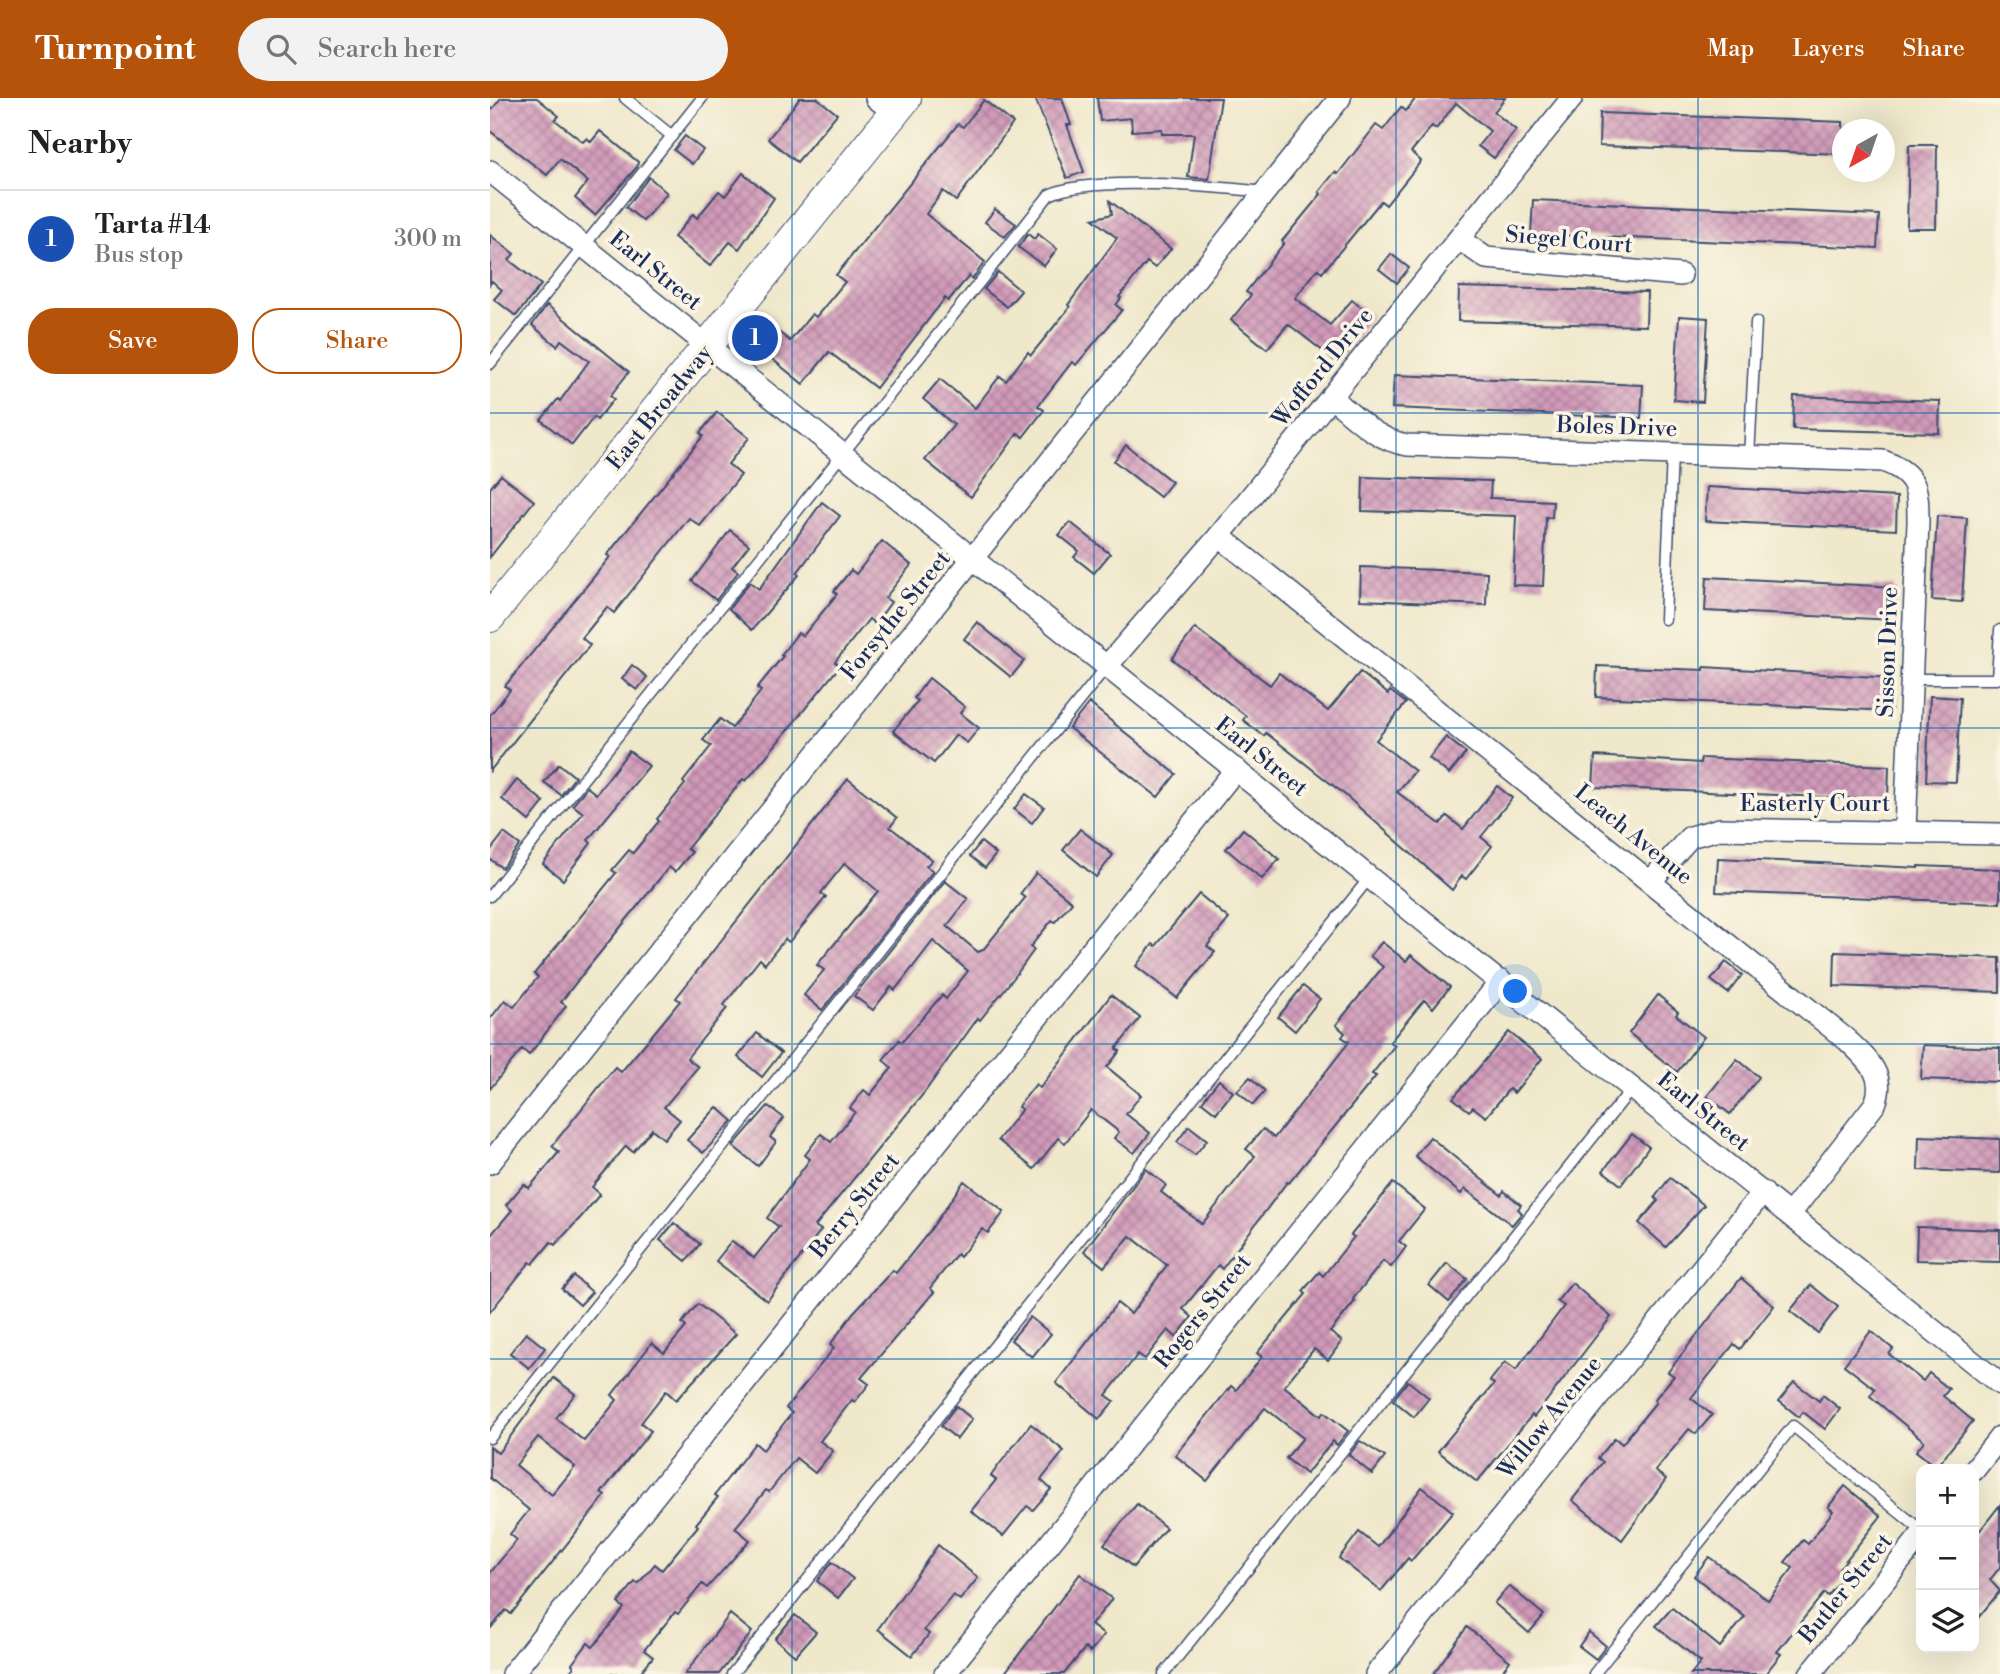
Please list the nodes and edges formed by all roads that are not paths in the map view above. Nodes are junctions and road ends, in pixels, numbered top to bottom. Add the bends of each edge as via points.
1 (625, 98) edge
2 (702, 98) edge
3 (1340, 98) edge
4 (1572, 98) edge
5 (892, 103) edge
6 (672, 136) junction
7 (490, 171) edge
8 (1265, 192) junction
9 (1459, 239) junction
10 (584, 247) junction
11 (1681, 275) dead end
12 (1756, 322) dead end
13 (708, 345) junction
14 (490, 364) edge
15 (1331, 397) junction
16 (842, 453) junction
17 (1672, 454) junction
18 (1749, 457) junction
19 (1911, 477) joint
20 (1219, 536) junction
21 (973, 559) junction
22 (495, 602) edge
23 (1665, 619) dead end
24 (2000, 630) edge
25 (1107, 666) junction
26 (1912, 679) junction
27 (1236, 769) junction
28 (1905, 830) junction
29 (2000, 834) edge
30 (1370, 877) junction
31 (1651, 881) junction
32 (490, 896) edge
33 (1501, 981) junction
34 (1633, 1087) junction
35 (490, 1163) edge
36 (1763, 1192) junction
37 (1790, 1214) junction
38 (2000, 1384) edge
39 (2000, 1437) edge
40 (490, 1438) edge
41 (1979, 1464) edge
42 (1917, 1527) edge
43 (1916, 1541) edge
44 (512, 1674) edge
45 (732, 1674) edge
46 (945, 1674) edge
47 (1164, 1674) edge
48 (1376, 1674) edge
49 (1594, 1674) edge
50 (1810, 1674) edge

1 - 6 lane
2 - 6 lane
3 - 8 street, Forsythe Street
4 - 9 street, Wofford Drive
5 - 13 street, East Broadway
6 - 10 lane
7 - 10 street, Earl Street
8 - 16 lane via 1198,185 1075,187 1049,195
8 - 21 street, Forsythe Street
9 - 11 street, Siegel Court via 1486,258
9 - 15 street, Wofford Drive
10 - 13 street, Earl Street
10 - 14 lane
12 - 18 lane
13 - 16 street, Earl Street
13 - 22 street, East Broadway
15 - 17 street, Boles Drive via 1390,442 1407,445
15 - 20 street, Wofford Drive
16 - 21 street, Earl Street
16 - 32 lane
17 - 18 street, Boles Drive
17 - 23 lane
18 - 19 street, Boles Drive via 1883,461
19 - 26 street, Sisson Drive via 1917,489 1918,523
20 - 25 street, Wofford Drive
20 - 31 street, Leach Avenue
21 - 25 street, Earl Street
21 - 35 street, Forsythe Street
24 - 26 lane via 1997,679
25 - 27 street, Earl Street
25 - 40 lane
26 - 28 street, Sisson Drive
27 - 30 street, Earl Street
27 - 44 street, Berry Street
28 - 29 street, Easterly Court
28 - 31 street, Easterly Court via 1719,829 1690,837
30 - 33 street, Earl Street
30 - 45 lane
31 - 37 street, Leach Avenue via 1847,1040 1878,1076 1880,1091 1875,1104
33 - 34 street, Earl Street
33 - 46 street, Rogers Street
34 - 36 street, Earl Street
34 - 47 lane
36 - 37 street, Earl Street
36 - 48 street, Willow Avenue
37 - 38 street, Earl Street
39 - 41 street
42 - 49 lane via 1793,1426
43 - 50 street, Butler Street

